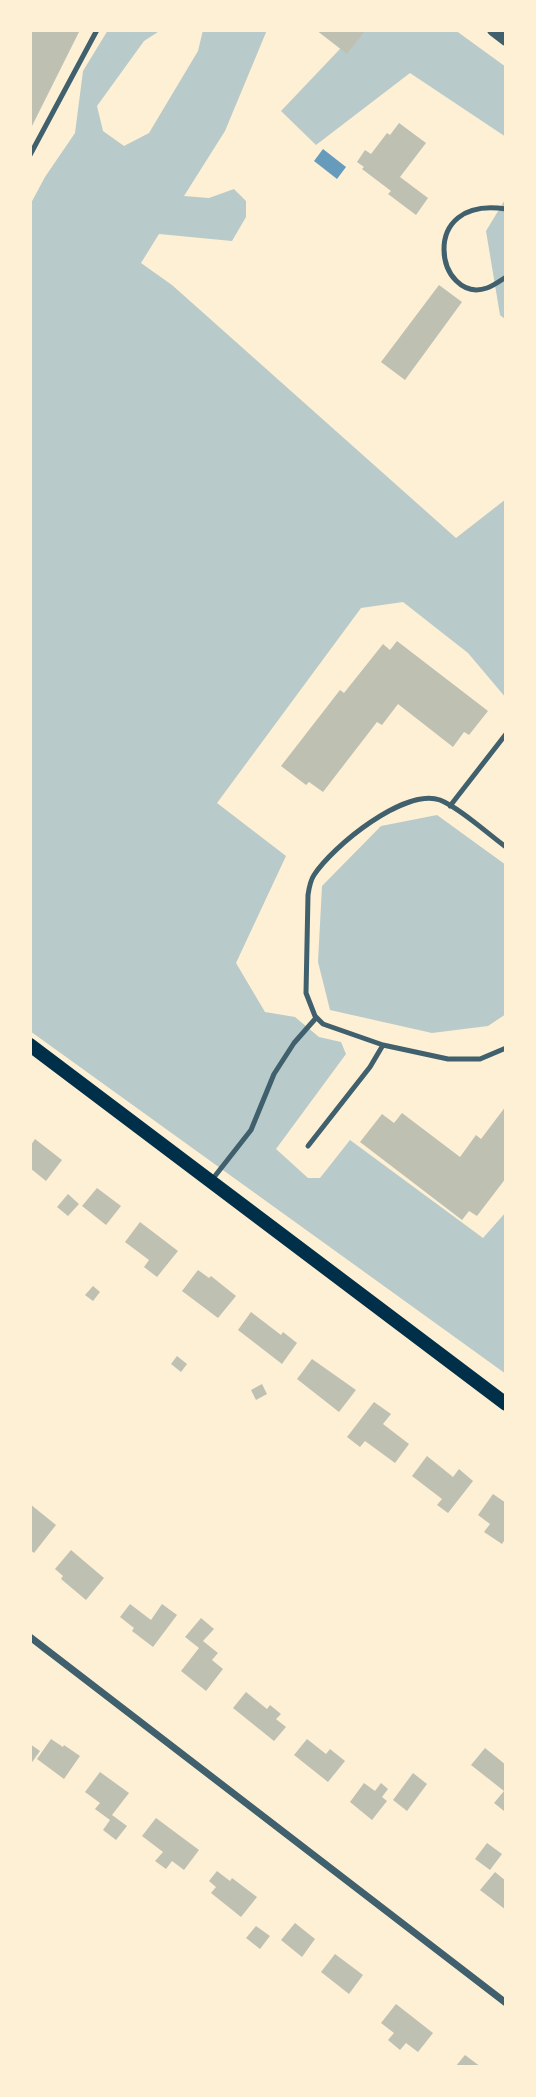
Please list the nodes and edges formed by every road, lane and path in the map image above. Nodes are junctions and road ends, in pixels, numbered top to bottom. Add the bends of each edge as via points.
1 (97, 30) edge
2 (493, 30) edge
3 (506, 40) edge
4 (30, 155) edge
5 (506, 209) edge
6 (506, 277) edge
7 (506, 734) edge
8 (450, 806) junction
9 (506, 847) edge
10 (316, 1018) junction
11 (30, 1045) edge
12 (383, 1045) junction
13 (506, 1048) edge
14 (308, 1146) dead end
15 (210, 1182) junction
16 (506, 1404) edge
17 (30, 1637) edge
18 (506, 2003) edge

1 - 4 lane
2 - 3 street
5 - 6 lane via 468,210 451,223 444,241 446,264 454,281 469,289 486,289
7 - 8 lane
8 - 9 lane
8 - 10 lane via 428,798 396,807 360,829 315,873 308,895 306,993
10 - 12 lane
10 - 15 lane via 274,1074 251,1129
11 - 15 main road
12 - 13 lane via 472,1060
12 - 14 lane
15 - 16 main road
17 - 18 street

